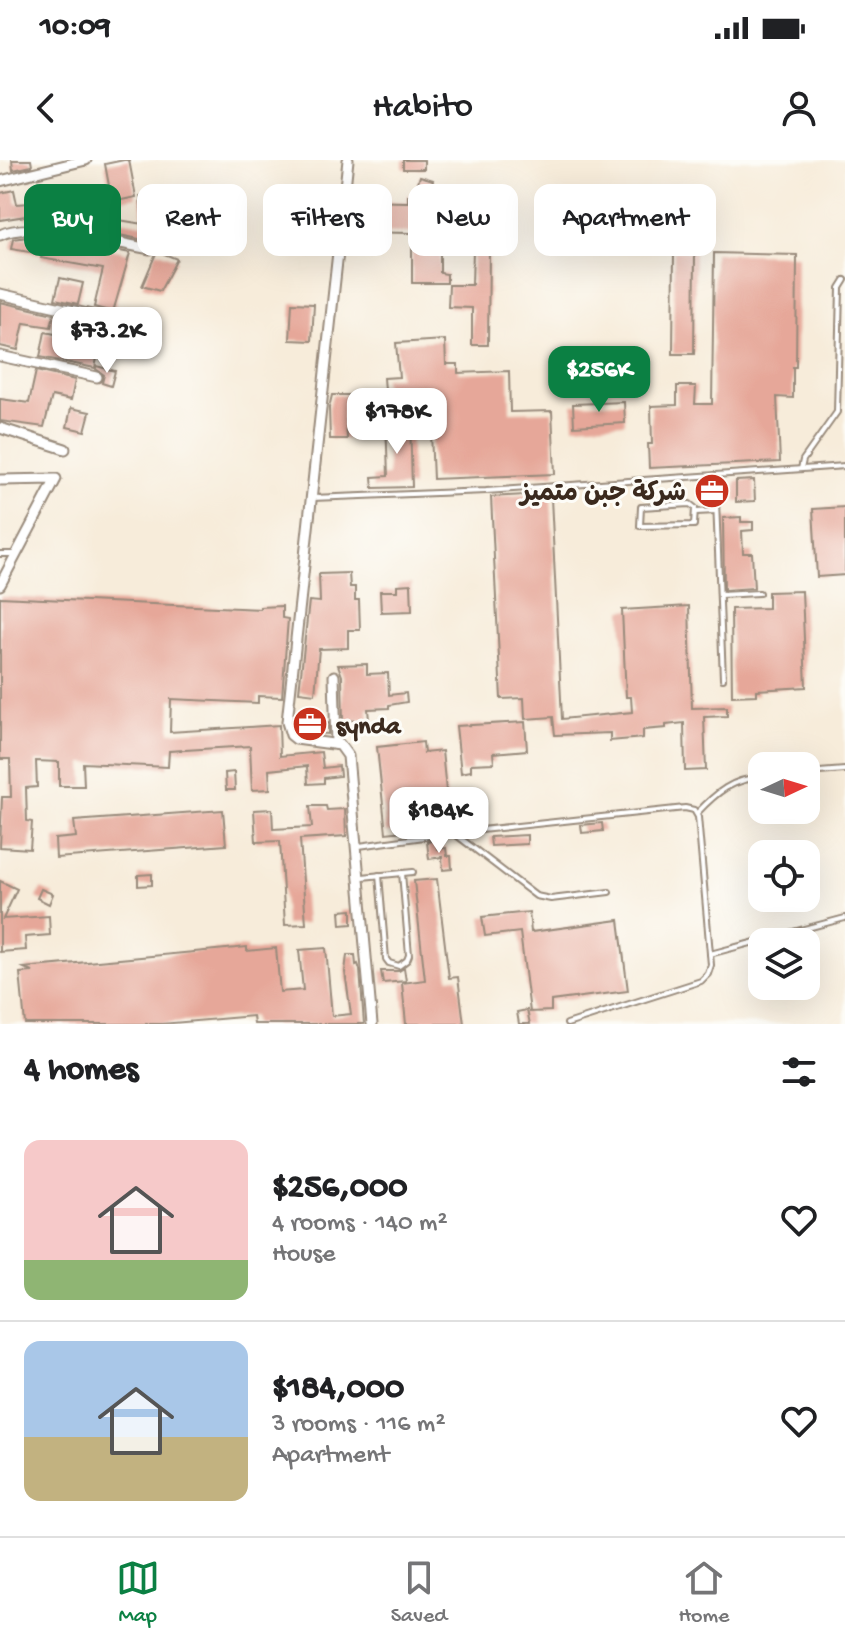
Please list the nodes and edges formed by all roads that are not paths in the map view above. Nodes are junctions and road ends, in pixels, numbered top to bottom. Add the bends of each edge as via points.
1 (86, 160) edge
2 (348, 160) edge
3 (0, 181) edge
4 (0, 235) edge
5 (137, 247) edge
6 (845, 280) edge
7 (0, 294) edge
8 (127, 323) dead end
9 (0, 356) edge
10 (97, 377) dead end
11 (0, 428) edge
12 (65, 449) dead end
13 (845, 466) edge
14 (801, 469) junction
15 (715, 475) junction
16 (0, 480) edge
17 (311, 498) junction
18 (716, 511) junction
19 (696, 512) junction
20 (0, 554) edge
21 (17, 554) junction
22 (0, 585) edge
23 (759, 593) dead end
24 (720, 595) junction
25 (334, 676) dead end
26 (723, 679) dead end
27 (336, 744) junction
28 (845, 770) edge
29 (820, 772) edge
30 (748, 778) edge
31 (697, 813) junction
32 (453, 833) junction
33 (356, 846) junction
34 (413, 872) dead end
35 (402, 873) junction
36 (379, 875) junction
37 (359, 877) junction
38 (609, 892) dead end
39 (845, 918) edge
40 (710, 954) junction
41 (372, 1024) edge
42 (567, 1024) edge

1 - 3 street
2 - 17 street
4 - 5 street via 11,229 43,230
6 - 14 lane via 840,288 837,412
7 - 8 street
9 - 10 street
11 - 12 street
13 - 14 lane
14 - 15 lane
15 - 17 lane
15 - 18 lane
16 - 21 street via 56,479
17 - 27 street via 288,728 302,742
18 - 19 lane
18 - 24 lane
19 - 19 lane via 690,504 642,507 640,526 693,525
20 - 21 lane
21 - 22 street
23 - 24 lane
24 - 26 lane
25 - 27 street
27 - 33 street via 348,756
28 - 29 lane
30 - 31 lane via 727,785
31 - 32 lane via 685,808
31 - 40 lane
32 - 33 lane
32 - 38 lane via 536,896
33 - 37 street
34 - 35 lane
35 - 36 lane
35 - 36 lane via 409,955 399,966 386,959
36 - 37 lane
37 - 41 street
39 - 40 lane
40 - 42 lane via 710,970 701,981

